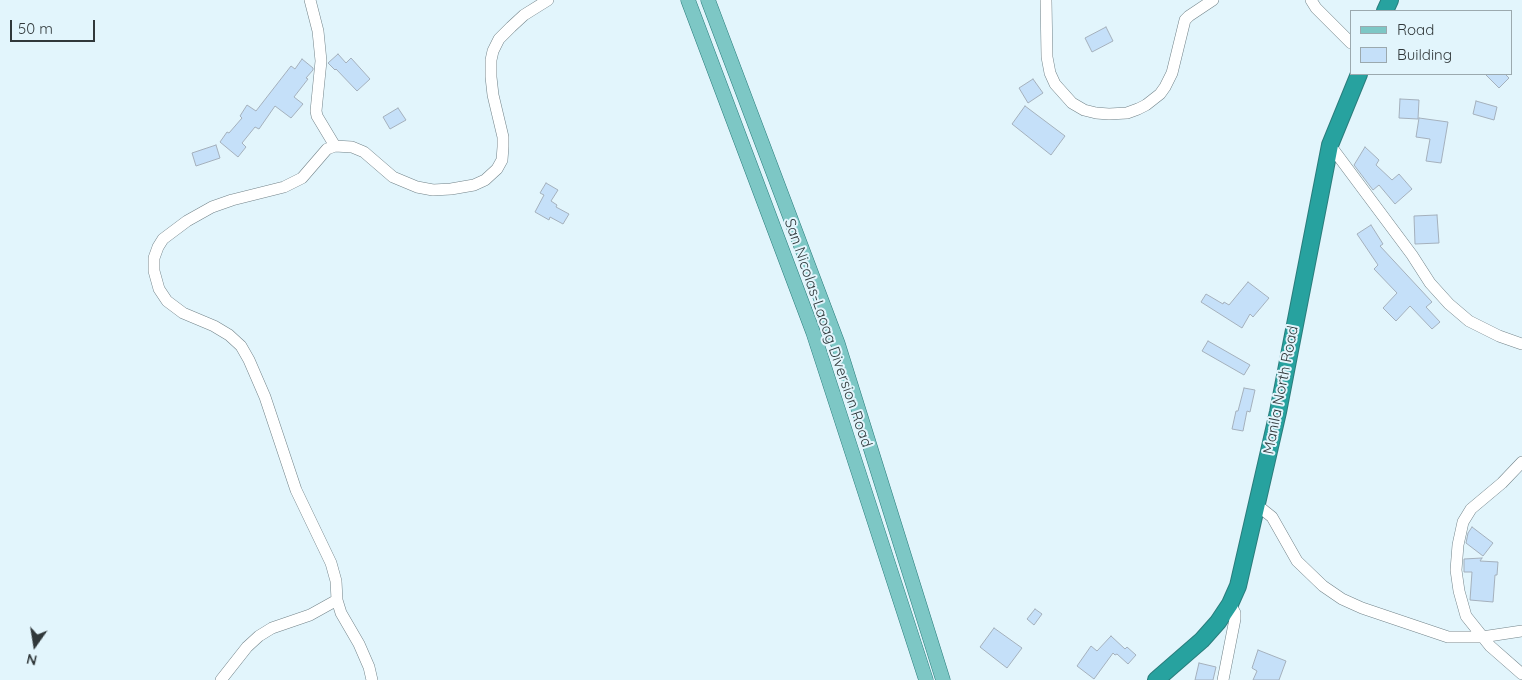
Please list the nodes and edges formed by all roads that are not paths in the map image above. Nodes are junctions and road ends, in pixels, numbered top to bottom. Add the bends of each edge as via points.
1 (310, 0) edge
2 (548, 0) edge
3 (688, 0) edge
4 (708, 0) edge
5 (1046, 0) edge
6 (1213, 0) edge
7 (1311, 0) edge
8 (1350, 42) edge
9 (1359, 75) edge
10 (1330, 145) junction
11 (335, 146) junction
12 (1522, 344) edge
13 (1522, 462) edge
14 (1257, 504) junction
15 (337, 600) junction
16 (1230, 604) junction
17 (1522, 631) edge
18 (1482, 636) junction
19 (1522, 674) edge
20 (221, 680) edge
21 (372, 680) edge
22 (926, 680) edge
23 (942, 680) edge
24 (1156, 680) edge
25 (1223, 680) edge

1 - 11 street via 321,61 316,111
2 - 11 street via 517,21 498,39 492,51 493,95 503,147 502,160 485,180 451,189 417,187 393,177 364,152
3 - 22 main road, San Nicolas-Laoag Diversion Road via 813,332
4 - 23 main road, San Nicolas-Laoag Diversion Road via 838,344
5 - 6 street via 1047,57 1055,84 1072,103 1084,110 1109,114 1138,109 1160,94 1172,73 1185,20
7 - 8 street
9 - 10 highway, Manila North Road
10 - 12 street via 1449,304 1499,336
10 - 14 highway, Manila North Road
11 - 15 street via 327,149 302,178 284,187 212,207 187,220 163,239 154,258 154,271 167,302 229,335 249,360 296,490 331,563
13 - 18 street via 1471,509 1463,522 1456,570 1458,591 1466,616
14 - 16 highway, Manila North Road via 1238,586
14 - 18 street via 1272,517 1297,561 1332,594 1435,634 1454,638
15 - 20 street via 260,636
15 - 21 street
16 - 24 highway, Manila North Road via 1202,640
16 - 25 street via 1235,619
17 - 18 street
18 - 19 street

